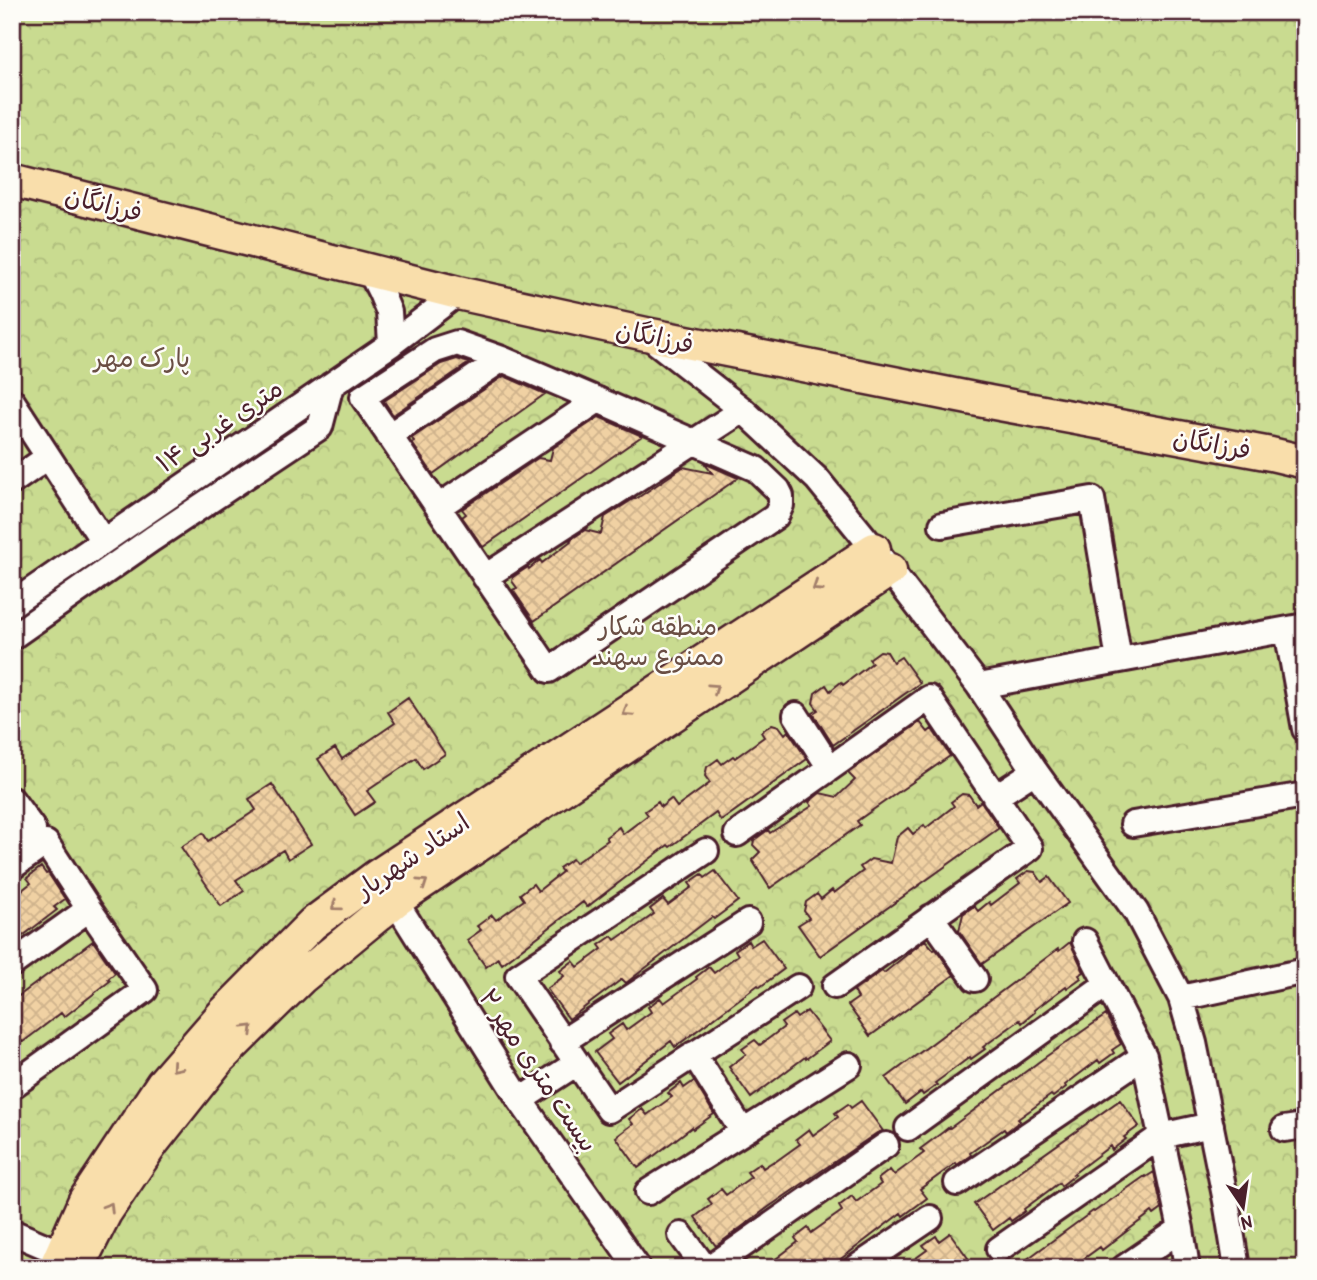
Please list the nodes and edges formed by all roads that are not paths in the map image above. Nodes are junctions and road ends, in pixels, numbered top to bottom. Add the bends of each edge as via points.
1 (12, 180) edge
2 (369, 270) junction
3 (458, 293) junction
4 (646, 334) junction
5 (391, 344) junction
6 (502, 359) junction
7 (331, 385) junction
8 (598, 400) junction
9 (12, 401) edge
10 (743, 410) junction
11 (389, 436) junction
12 (693, 442) junction
13 (1271, 454) junction
14 (48, 457) junction
15 (1305, 462) edge
16 (1305, 477) edge
17 (12, 482) edge
18 (438, 507) junction
19 (942, 525) dead end
20 (103, 541) junction
21 (882, 559) junction
22 (485, 577) junction
23 (12, 604) edge
24 (1296, 628) edge
25 (12, 637) edge
26 (1119, 660) junction
27 (979, 685) junction
28 (796, 715) dead end
29 (1305, 729) edge
30 (830, 768) junction
31 (1035, 771) junction
32 (1305, 795) edge
33 (995, 797) junction
34 (12, 800) edge
35 (1133, 824) dead end
36 (737, 834) dead end
37 (12, 844) edge
38 (706, 851) dead end
39 (12, 867) edge
40 (386, 889) junction
41 (89, 909) junction
42 (931, 916) junction
43 (748, 922) dead end
44 (1085, 941) dead end
45 (12, 964) edge
46 (1305, 971) edge
47 (975, 979) dead end
48 (1107, 984) junction
49 (835, 985) dead end
50 (798, 987) dead end
51 (1181, 998) junction
52 (562, 1042) junction
53 (694, 1054) junction
54 (1144, 1056) junction
55 (577, 1063) junction
56 (849, 1065) dead end
57 (12, 1086) edge
58 (520, 1100) junction
59 (1211, 1125) junction
60 (908, 1128) dead end
61 (743, 1132) junction
62 (1161, 1136) junction
63 (886, 1145) dead end
64 (957, 1183) dead end
65 (648, 1192) dead end
66 (930, 1218) dead end
67 (1181, 1229) junction
68 (12, 1232) edge
69 (681, 1235) dead end
70 (999, 1250) dead end
71 (65, 1263) edge
72 (638, 1268) edge
73 (707, 1268) edge
74 (856, 1268) edge
75 (1124, 1268) edge
76 (1187, 1268) edge
77 (1237, 1268) edge

1 - 2 main road, فرزانگان
2 - 3 main road, فرزانگان
2 - 5 street via 389,312
3 - 4 main road, فرزانگان
3 - 5 street, ۱۴ متری غربی
4 - 10 street
4 - 13 main road, فرزانگان
5 - 7 street, ۱۴ متری غربی
6 - 8 street
6 - 11 street
6 - 11 street via 457,343 435,350 363,397
7 - 20 street, ۱۴ متری غربی
7 - 25 street via 320,427
8 - 12 street
8 - 18 street
9 - 14 street
10 - 12 street
10 - 21 street via 817,479
11 - 18 street
12 - 22 street
12 - 22 street via 756,469 781,496 776,516 549,670
13 - 15 main road, فرزانگان
13 - 16 main road
14 - 17 street
14 - 20 street
18 - 22 street
19 - 26 street via 1092,499
20 - 23 street, ۱۴ متری غربی
21 - 27 street
21 - 40 main road, استاد شهریار
24 - 26 street
24 - 29 street
26 - 27 street
27 - 31 street
28 - 30 street
30 - 33 street via 929,698
30 - 36 street
31 - 33 street
31 - 51 street via 1136,912
32 - 35 street
33 - 42 street via 1030,848
34 - 37 street via 33,829
38 - 52 street via 518,976
39 - 41 street via 46,843
40 - 58 street, بیست متری مهر ۲
40 - 71 main road, استاد شهریار via 218,1059
41 - 45 street
41 - 57 street via 145,990
42 - 47 street
42 - 49 street
43 - 52 street
44 - 48 street
46 - 51 street
48 - 54 street
48 - 60 street
50 - 53 street
51 - 59 street
52 - 55 street
53 - 55 street via 608,1110
53 - 61 street
54 - 62 street
54 - 64 street
55 - 58 street
56 - 61 street
58 - 72 street, بیست متری مهر ۲
59 - 62 street
59 - 77 street
61 - 65 street
62 - 67 street
62 - 70 street
63 - 73 street
66 - 74 street
67 - 75 street
67 - 76 street
68 - 71 street
69 - 73 street

